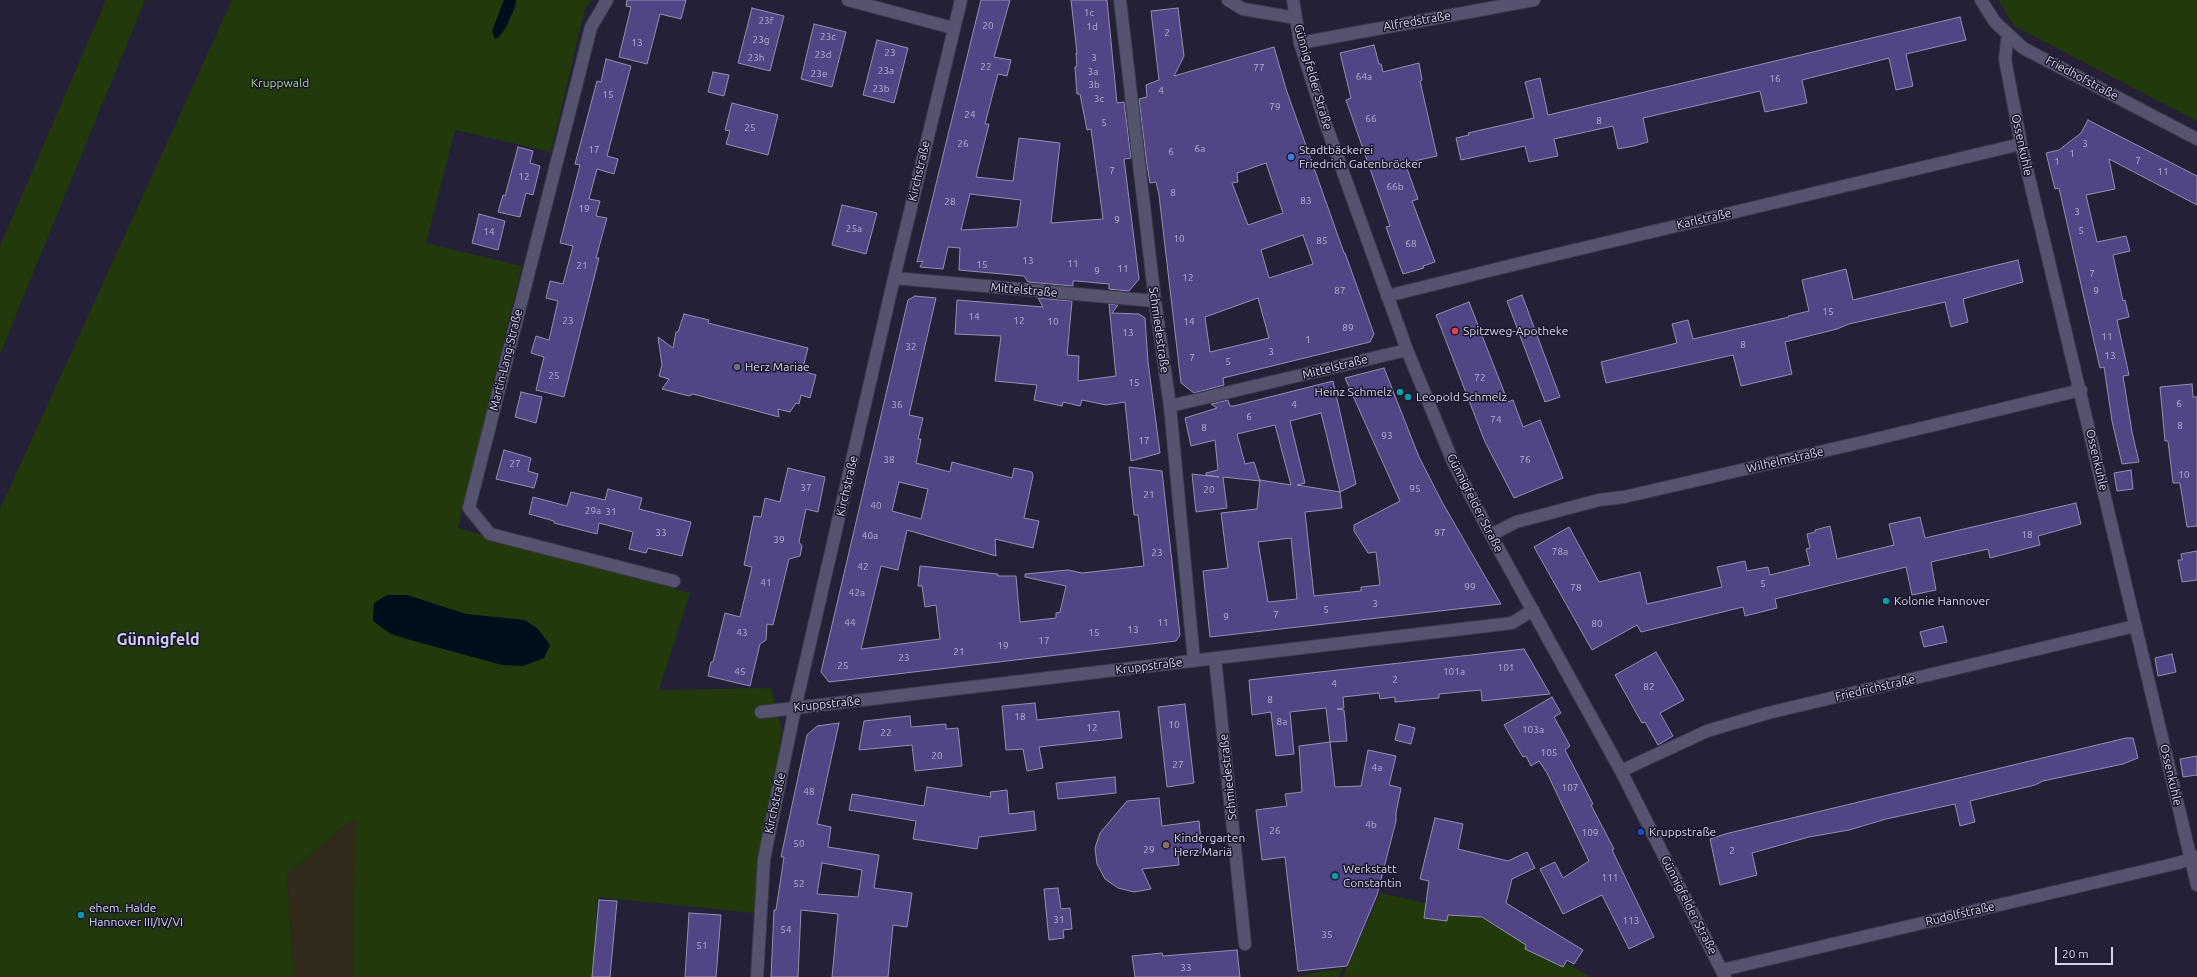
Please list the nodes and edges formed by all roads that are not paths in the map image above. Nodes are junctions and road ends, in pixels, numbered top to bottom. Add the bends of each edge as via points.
1 (607, 0) edge
2 (848, 0) edge
3 (961, 0) edge
4 (1120, 0) edge
5 (1228, 0) edge
6 (1293, 0) edge
7 (1534, 0) edge
8 (1981, 0) edge
9 (1296, 18) junction
10 (953, 28) junction
11 (2008, 34) junction
12 (1300, 43) junction
13 (2197, 139) edge
14 (2021, 144) junction
15 (894, 278) junction
16 (1388, 296) junction
17 (1155, 301) junction
18 (1407, 350) junction
19 (2081, 390) junction
20 (1170, 406) junction
21 (1491, 535) junction
22 (674, 581) dead end
23 (1533, 610) junction
24 (2135, 626) junction
25 (1215, 658) junction
26 (1194, 661) junction
27 (795, 708) junction
28 (761, 712) dead end
29 (1621, 771) junction
30 (2194, 857) edge
31 (2197, 885) edge
32 (1245, 944) dead end
33 (1724, 973) edge
34 (757, 977) edge

1 - 22 street, Martin-Lang-Straße via 591,27 469,508 490,534
2 - 10 street
3 - 10 street, Kirchstraße
4 - 17 street, Schmiedestraße
5 - 9 street via 1243,9
6 - 9 street, Günnigfelder Straße
7 - 12 street, Alfredstraße
8 - 11 street, Friedhofstraße via 1995,22
9 - 12 street, Günnigfelder Straße
10 - 15 street, Kirchstraße
11 - 13 street, Friedhofstraße via 2023,48
11 - 14 street, Ossenkuhle via 2005,59
12 - 16 street, Günnigfelder Straße via 1325,122
14 - 16 street, Karlstraße
14 - 19 street, Ossenkuhle
15 - 17 street, Mittelstraße
15 - 27 street, Kirchstraße
16 - 18 street, Günnigfelder Straße
17 - 20 street, Schmiedestraße
18 - 20 street, Mittelstraße
18 - 21 street, Günnigfelder Straße via 1453,462
19 - 21 street, Wilhelmstraße via 1867,442 1624,497 1599,500 1516,522
19 - 24 street, Ossenkuhle
20 - 26 street, Schmiedestraße
21 - 23 street, Günnigfelder Straße
23 - 25 street, Kruppstraße via 1512,623
23 - 29 street, Günnigfelder Straße
24 - 29 street, Friedrichstraße via 1760,715 1707,731
24 - 30 street, Ossenkuhle
25 - 26 street, Kruppstraße
25 - 32 street, Schmiedestraße
26 - 27 street, Kruppstraße
27 - 28 street, Kruppstraße
27 - 34 street, Kirchstraße via 764,859
29 - 33 street, Günnigfelder Straße
30 - 31 street, Ossenkuhle
30 - 33 street, Rudolfstraße

